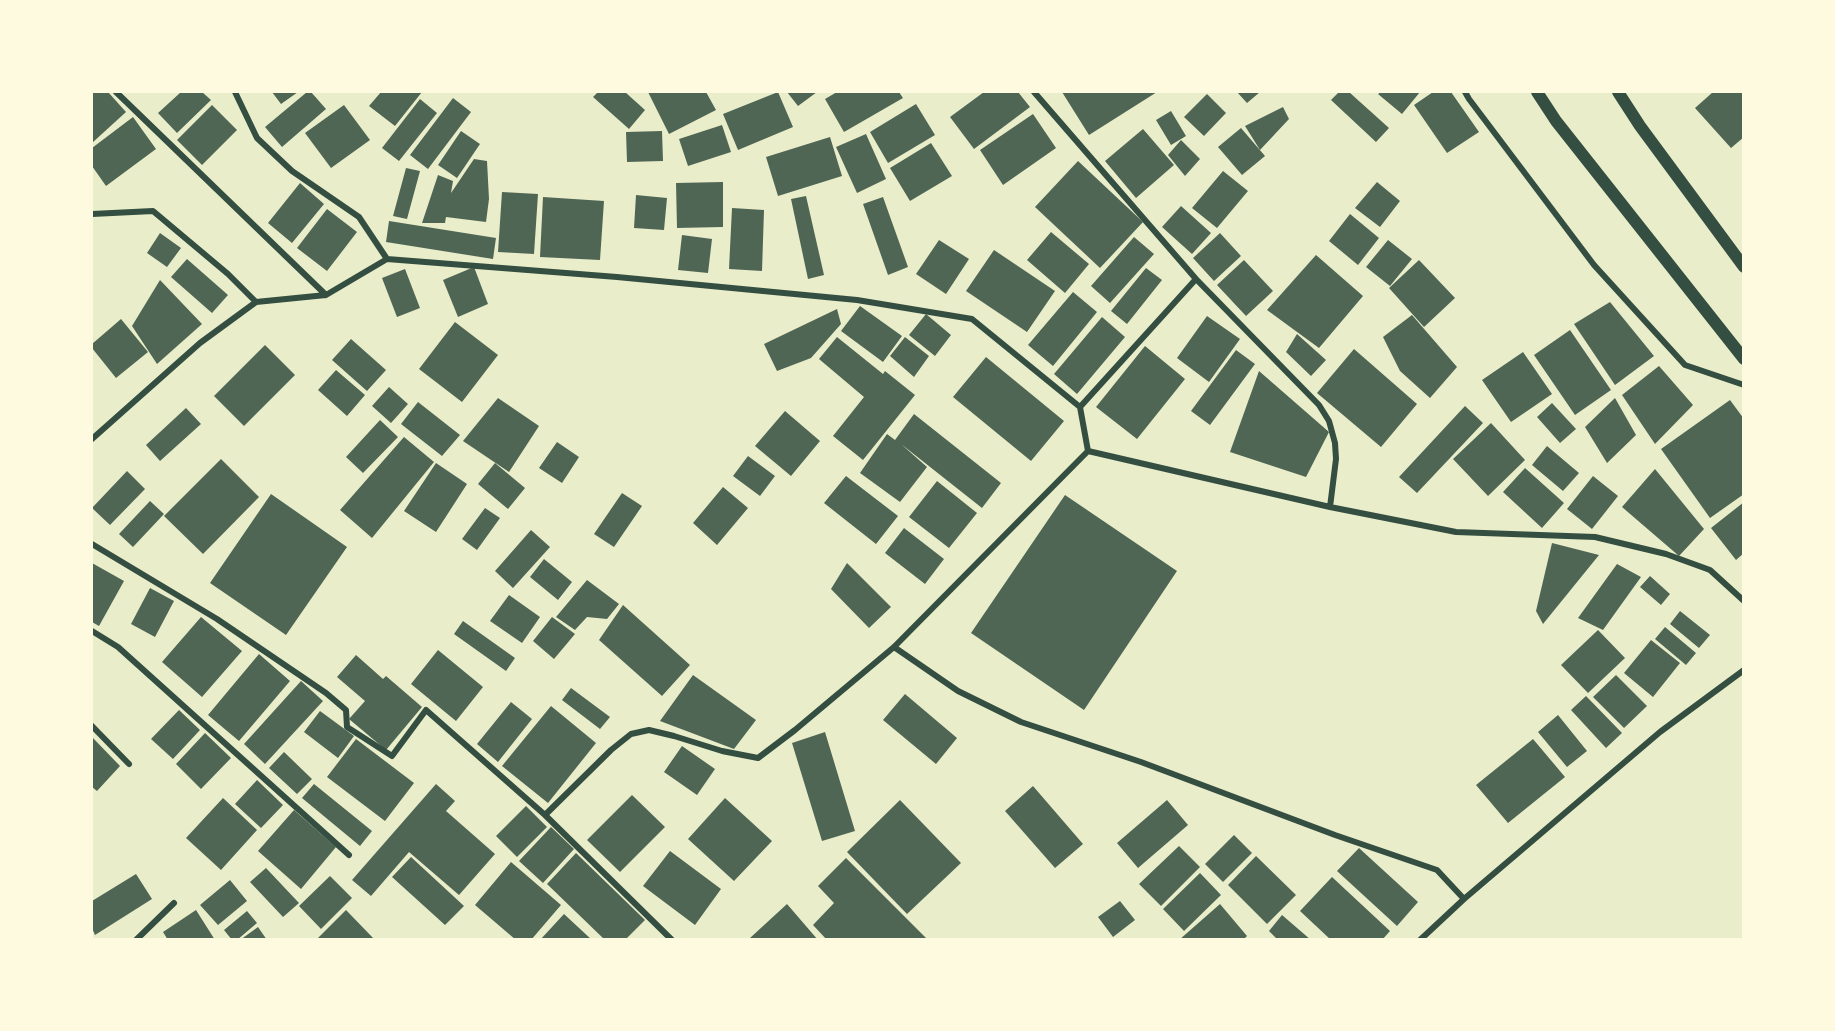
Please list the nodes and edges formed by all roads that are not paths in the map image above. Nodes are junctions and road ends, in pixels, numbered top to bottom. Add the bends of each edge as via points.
1 (116, 92) edge
2 (235, 92) edge
3 (1034, 92) edge
4 (1465, 92) edge
5 (1537, 92) edge
6 (1618, 92) edge
7 (92, 214) edge
8 (387, 259) junction
9 (1743, 267) edge
10 (1196, 279) junction
11 (326, 294) junction
12 (256, 302) junction
13 (1743, 359) edge
14 (1743, 385) edge
15 (1080, 407) junction
16 (92, 439) edge
17 (1088, 451) junction
18 (1330, 507) junction
19 (92, 544) edge
20 (1743, 601) edge
21 (92, 631) edge
22 (894, 647) junction
23 (1743, 670) edge
24 (92, 726) edge
25 (129, 764) dead end
26 (545, 815) junction
27 (349, 855) dead end
28 (1464, 899) junction
29 (174, 903) dead end
30 (136, 939) edge
31 (672, 939) edge
32 (1420, 939) edge

1 - 11 street
2 - 8 street via 257,138 292,171 359,217
3 - 10 street
4 - 14 street via 1594,265 1685,365
5 - 13 main road
6 - 9 main road
7 - 12 street via 153,211
8 - 11 street
8 - 15 street via 857,300 972,319
10 - 15 street
10 - 18 street via 1319,405 1329,422 1336,459
11 - 12 street
12 - 16 street via 200,343
15 - 17 street
17 - 18 street
17 - 22 street
18 - 20 street via 1456,532 1594,537 1666,554 1710,570
19 - 26 street via 217,619 327,693 346,710 347,727 392,756 426,710
21 - 27 street via 118,647
22 - 26 street via 758,758 649,730 631,734
22 - 28 street via 958,691 1021,722 1437,870
23 - 28 street via 1660,732
24 - 25 street
26 - 31 street
28 - 32 street
29 - 30 street

